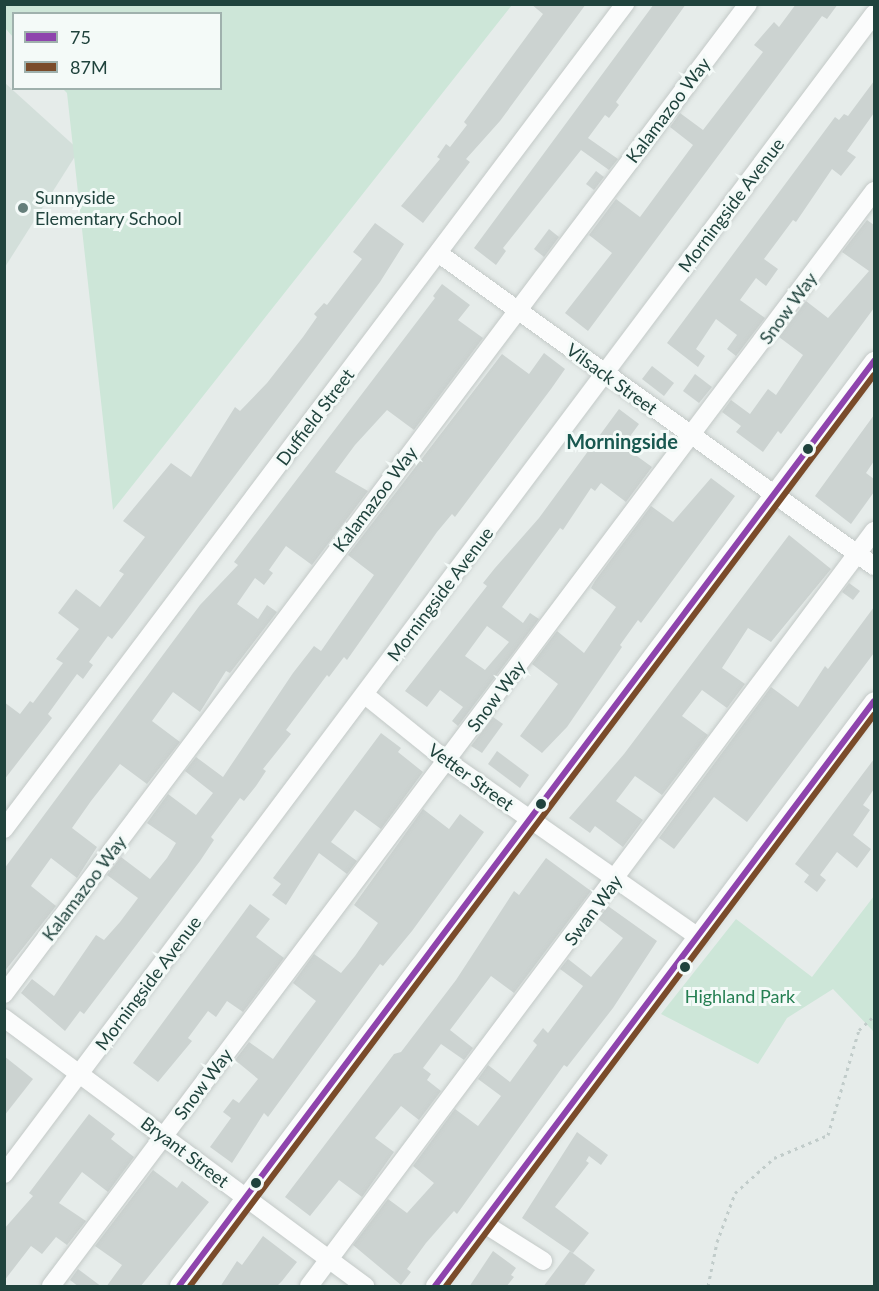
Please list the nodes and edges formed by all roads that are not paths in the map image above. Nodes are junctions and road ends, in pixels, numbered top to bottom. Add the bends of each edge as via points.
1 (625, 4) edge
2 (748, 4) edge
3 (874, 14) edge
4 (874, 191) edge
5 (438, 253) junction
6 (517, 309) junction
7 (874, 361) edge
8 (604, 374) junction
9 (692, 438) junction
10 (774, 495) junction
11 (874, 531) edge
12 (857, 554) junction
13 (874, 566) edge
14 (365, 695) junction
15 (874, 701) edge
16 (447, 761) junction
17 (531, 819) junction
18 (4, 829) edge
19 (614, 881) junction
20 (698, 937) junction
21 (4, 994) edge
22 (4, 1018) edge
23 (80, 1074) junction
24 (164, 1136) junction
25 (4, 1174) edge
26 (245, 1198) junction
27 (483, 1223) junction
28 (328, 1260) junction
29 (543, 1262) dead end
30 (51, 1287) edge
31 (179, 1287) edge
32 (309, 1287) edge
33 (365, 1287) edge
34 (435, 1287) edge

1 - 5 street, Duffield Street
2 - 6 street, Kalamazoo Way
3 - 8 street, Morningside Avenue
4 - 9 street, Snow Way
5 - 6 street, Vilsack Street
5 - 18 street, Duffield Street
6 - 8 street, Vilsack Street
6 - 21 street, Kalamazoo Way
7 - 10 street
8 - 9 street, Vilsack Street
8 - 14 street, Morningside Avenue
9 - 10 street, Vilsack Street
9 - 16 street, Snow Way
10 - 12 street, Vilsack Street
10 - 17 street
11 - 12 street, Swan Way
12 - 13 street, Vilsack Street
12 - 19 street, Swan Way
14 - 16 street, Vetter Street
14 - 23 street, Morningside Avenue
15 - 20 street
16 - 17 street, Vetter Street
16 - 24 street, Snow Way
17 - 19 street, Vetter Street
17 - 26 street
19 - 20 street, Vetter Street
19 - 28 street, Swan Way
20 - 27 street
22 - 23 street, Bryant Street
23 - 24 street, Bryant Street
23 - 25 street, Morningside Avenue
24 - 26 street, Bryant Street
24 - 30 street, Snow Way
26 - 28 street, Bryant Street
26 - 31 street
27 - 29 street
27 - 34 street
28 - 32 street, Swan Way
28 - 33 street, Bryant Street

